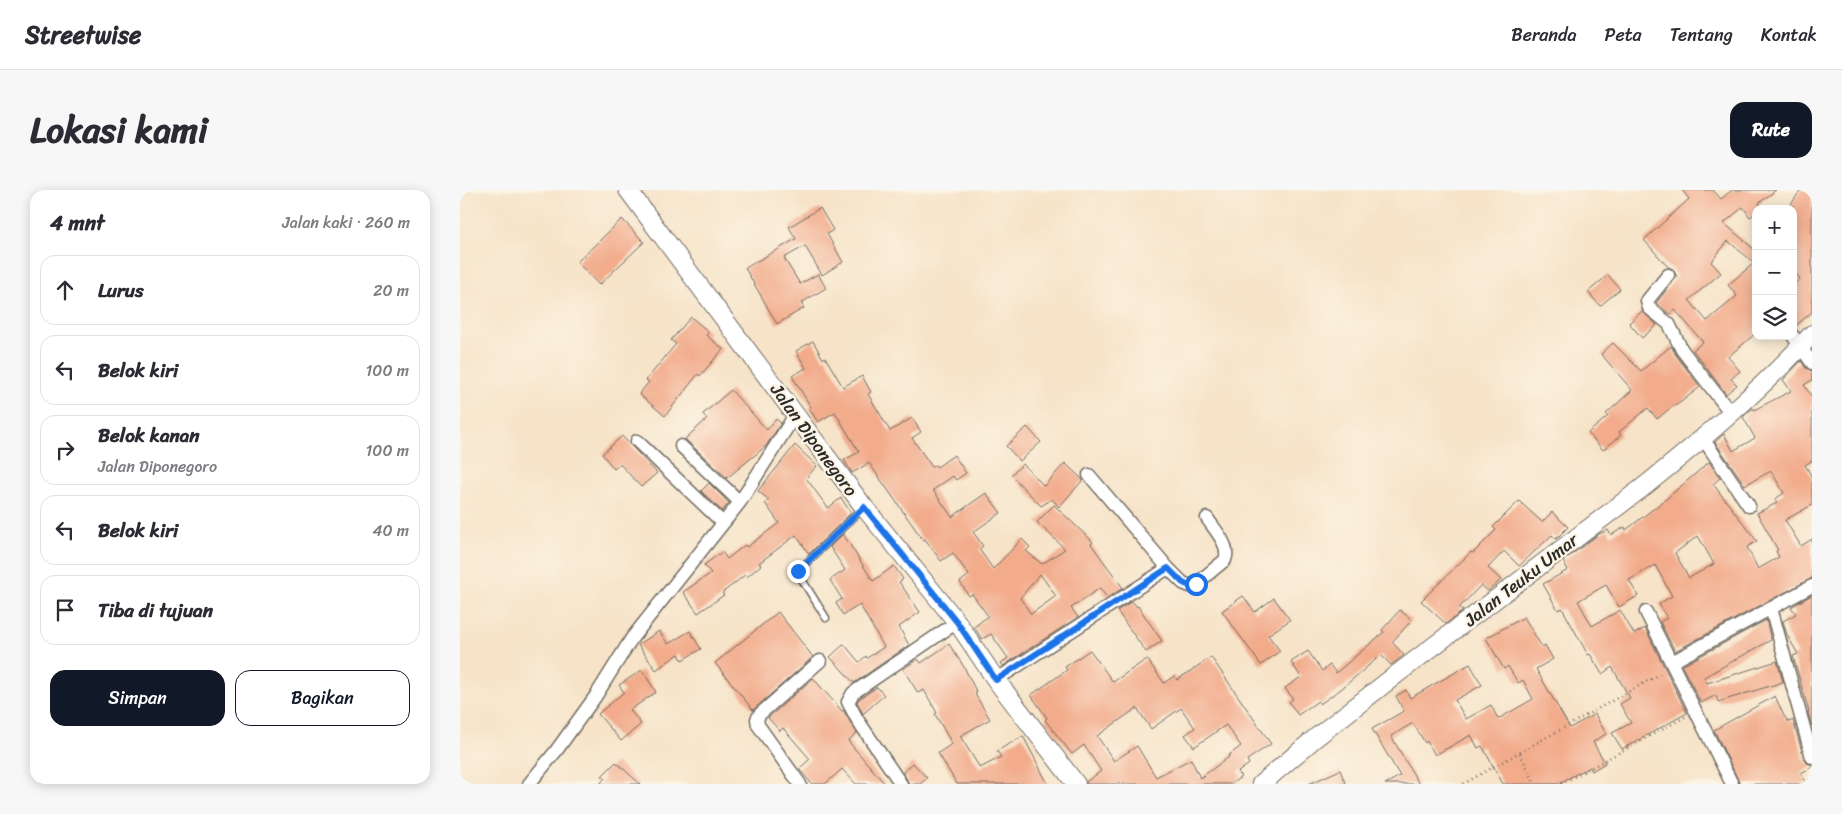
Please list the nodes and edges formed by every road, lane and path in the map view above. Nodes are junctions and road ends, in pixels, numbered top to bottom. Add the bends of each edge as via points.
1 (628, 190) edge
2 (1668, 276) dead end
3 (1812, 334) edge
4 (1796, 342) edge
5 (1812, 363) edge
6 (1730, 412) junction
7 (795, 415) junction
8 (1702, 437) junction
9 (636, 441) dead end
10 (681, 446) dead end
11 (1089, 475) dead end
12 (740, 502) junction
13 (1749, 506) dead end
14 (864, 507) junction
15 (1207, 518) dead end
16 (723, 523) junction
17 (1168, 568) junction
18 (1812, 586) edge
19 (1771, 608) junction
20 (1646, 612) dead end
21 (826, 618) dead end
22 (957, 622) junction
23 (820, 662) dead end
24 (1673, 664) junction
25 (996, 680) junction
26 (1696, 711) junction
27 (1520, 752) junction
28 (1812, 757) edge
29 (529, 784) edge
30 (800, 784) edge
31 (901, 784) edge
32 (1076, 784) edge
33 (1261, 784) edge
34 (1463, 784) edge
35 (1535, 784) edge
36 (1561, 784) edge
37 (1732, 784) edge

1 - 7 street, Jalan Diponegoro
2 - 6 street via 1647,301 1649,308 1669,324 1682,350
3 - 4 street, Jalan Teuku Umar
4 - 5 street
4 - 6 street, Jalan Teuku Umar via 1778,370
6 - 8 street, Jalan Teuku Umar
7 - 12 street
7 - 14 street, Jalan Diponegoro
8 - 13 street
8 - 33 street, Jalan Teuku Umar via 1646,485 1397,674
9 - 16 street
10 - 12 street
11 - 17 street
12 - 16 street
14 - 21 lane via 798,571
14 - 22 street, Jalan Diponegoro
15 - 17 street via 1225,547 1225,560 1190,586
16 - 29 street via 632,638 595,698
17 - 25 street
18 - 19 street
19 - 24 street
19 - 28 street
20 - 24 street
22 - 25 street, Jalan Diponegoro
22 - 31 street via 852,693 848,702
23 - 30 street via 757,719
24 - 26 street
24 - 27 path
25 - 32 street, Jalan Diponegoro
26 - 36 path
26 - 37 street
27 - 34 path
27 - 35 path

